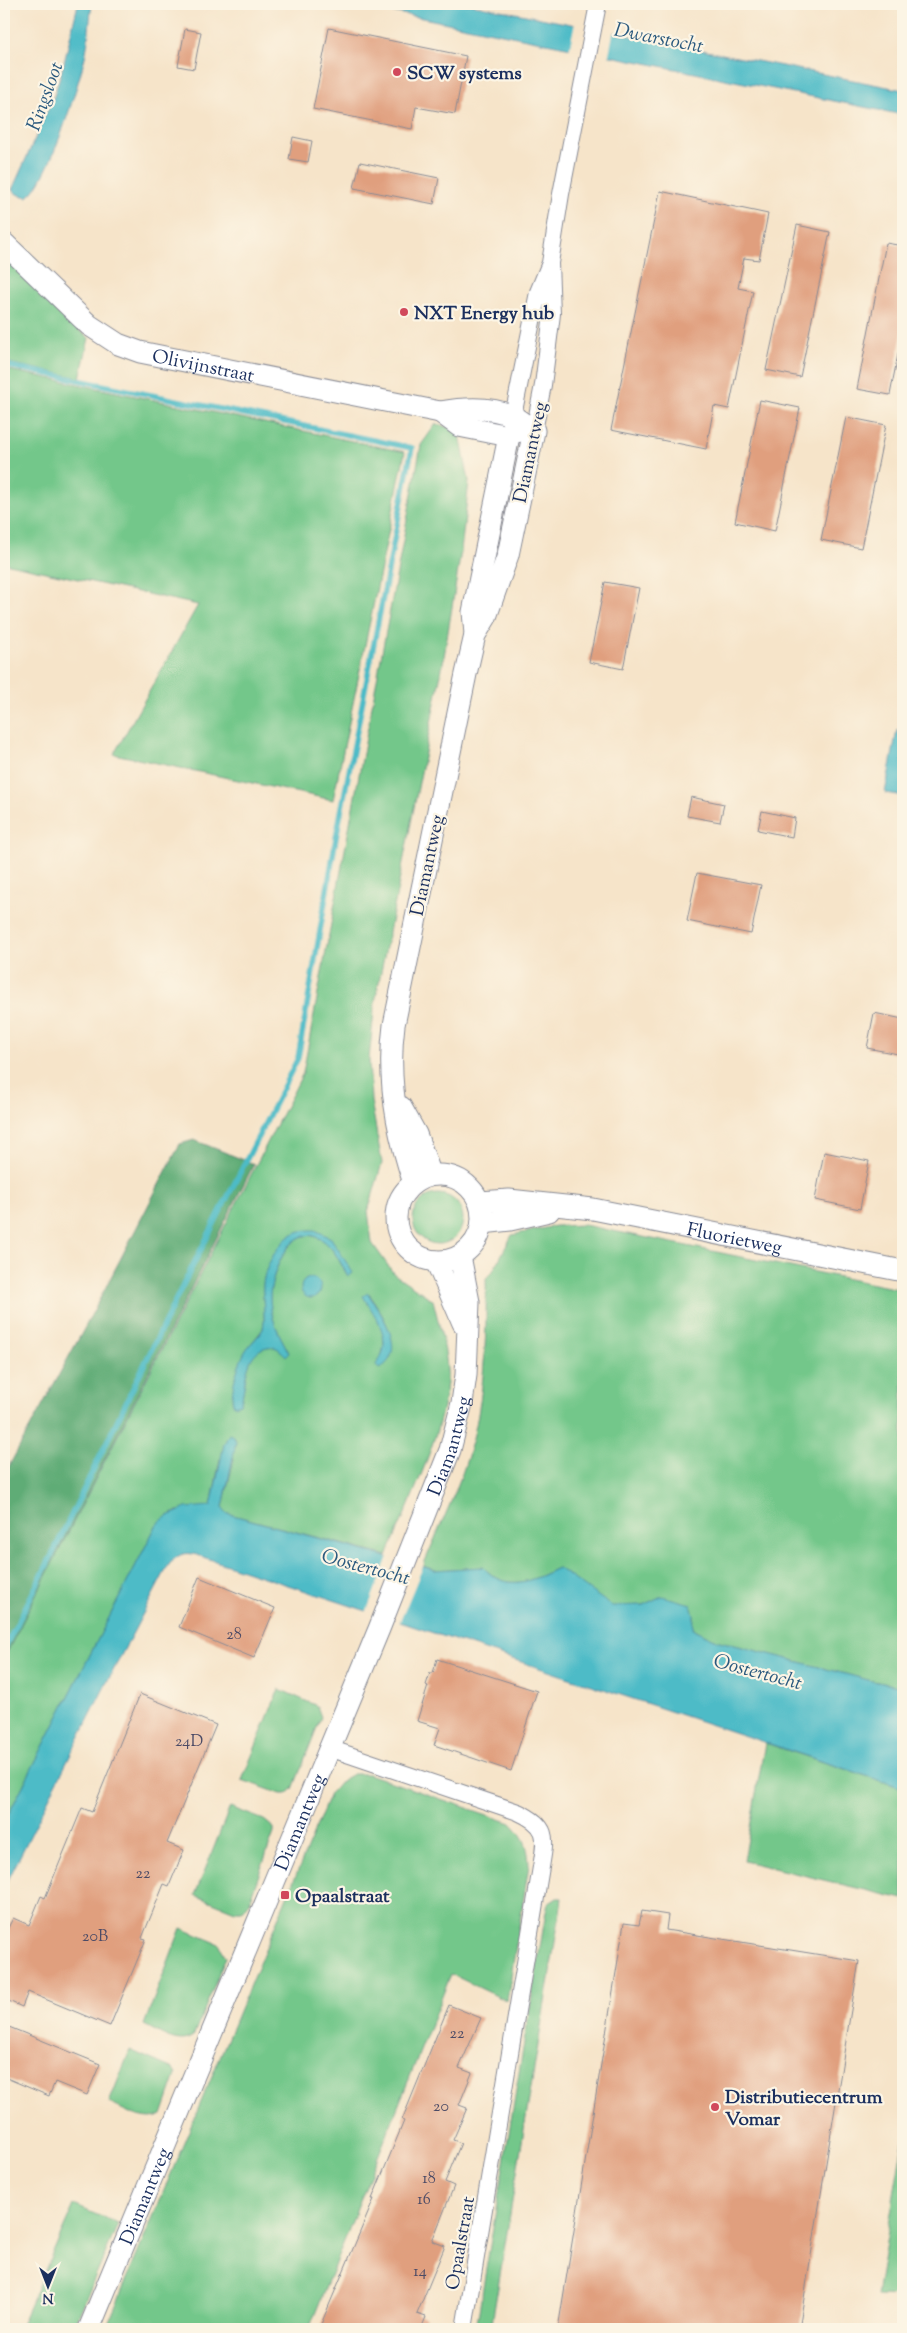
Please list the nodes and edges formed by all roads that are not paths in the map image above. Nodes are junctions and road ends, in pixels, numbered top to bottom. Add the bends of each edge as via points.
1 (596, 10) edge
2 (4, 243) edge
3 (550, 263) junction
4 (511, 426) junction
5 (534, 431) junction
6 (475, 634) junction
7 (422, 1179) junction
8 (480, 1202) junction
9 (564, 1207) junction
10 (482, 1223) junction
11 (460, 1256) junction
12 (436, 1261) junction
13 (903, 1271) edge
14 (467, 1336) junction
15 (329, 1748) junction
16 (90, 2329) edge
17 (464, 2329) edge

1 - 3 street, Diamantweg
2 - 4 street, Olivijnstraat via 80,318 100,334 140,352 440,412 459,426
3 - 4 street, Diamantweg via 538,292
3 - 5 street, Diamantweg via 552,314
4 - 5 street, Olivijnstraat
4 - 6 street, Diamantweg via 473,612
5 - 6 street, Diamantweg via 508,555 486,617
6 - 7 street, Diamantweg via 394,1025 390,1059 395,1096 416,1134
7 - 8 street via 451,1176 475,1193
7 - 12 street via 404,1192 398,1204 397,1230 412,1252
8 - 9 street, Fluorietweg via 509,1200
8 - 10 street
9 - 10 street, Fluorietweg
9 - 13 street, Fluorietweg via 617,1214
10 - 11 street via 473,1246
11 - 12 street
11 - 14 street, Diamantweg via 469,1302
12 - 14 street, Diamantweg
14 - 15 street, Diamantweg via 465,1383 457,1426 443,1469
15 - 16 street, Diamantweg
15 - 17 street, Opaalstraat via 518,1812 540,1825 544,1835

